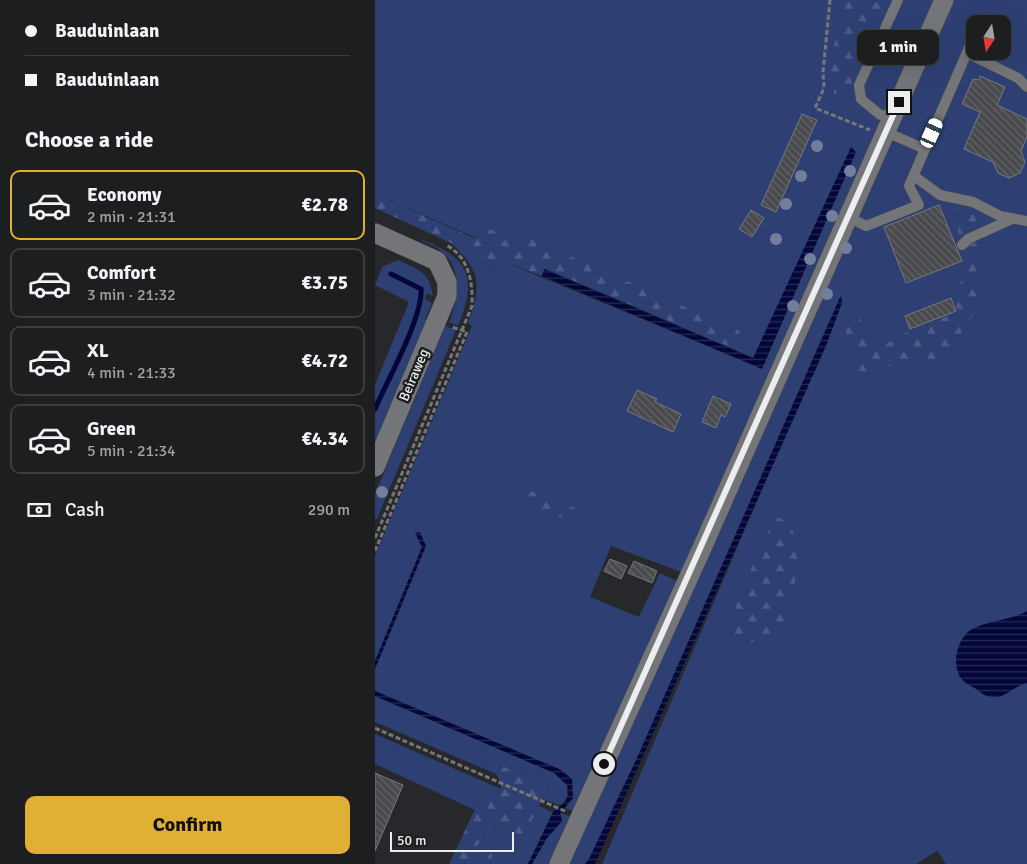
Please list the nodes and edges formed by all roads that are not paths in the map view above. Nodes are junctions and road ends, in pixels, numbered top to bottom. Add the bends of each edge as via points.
1 (898, 0) edge
2 (944, 0) edge
3 (966, 56) edge
4 (980, 60) edge
5 (1027, 87) edge
6 (887, 129) junction
7 (925, 149) junction
8 (914, 176) junction
9 (848, 217) junction
10 (1012, 219) junction
11 (1027, 221) edge
12 (376, 237) edge
13 (962, 245) dead end
14 (375, 467) edge
15 (559, 864) edge

1 - 6 lane via 859,85 861,100 879,114
2 - 6 street
3 - 7 lane
4 - 5 lane via 1018,78
6 - 7 lane
6 - 9 street
7 - 8 lane
8 - 9 lane via 909,186 919,205 866,226
8 - 10 lane via 940,195 973,202
9 - 15 street
10 - 11 lane
10 - 13 lane via 968,239
12 - 14 street, Beiraweg via 437,261 447,282 447,296

